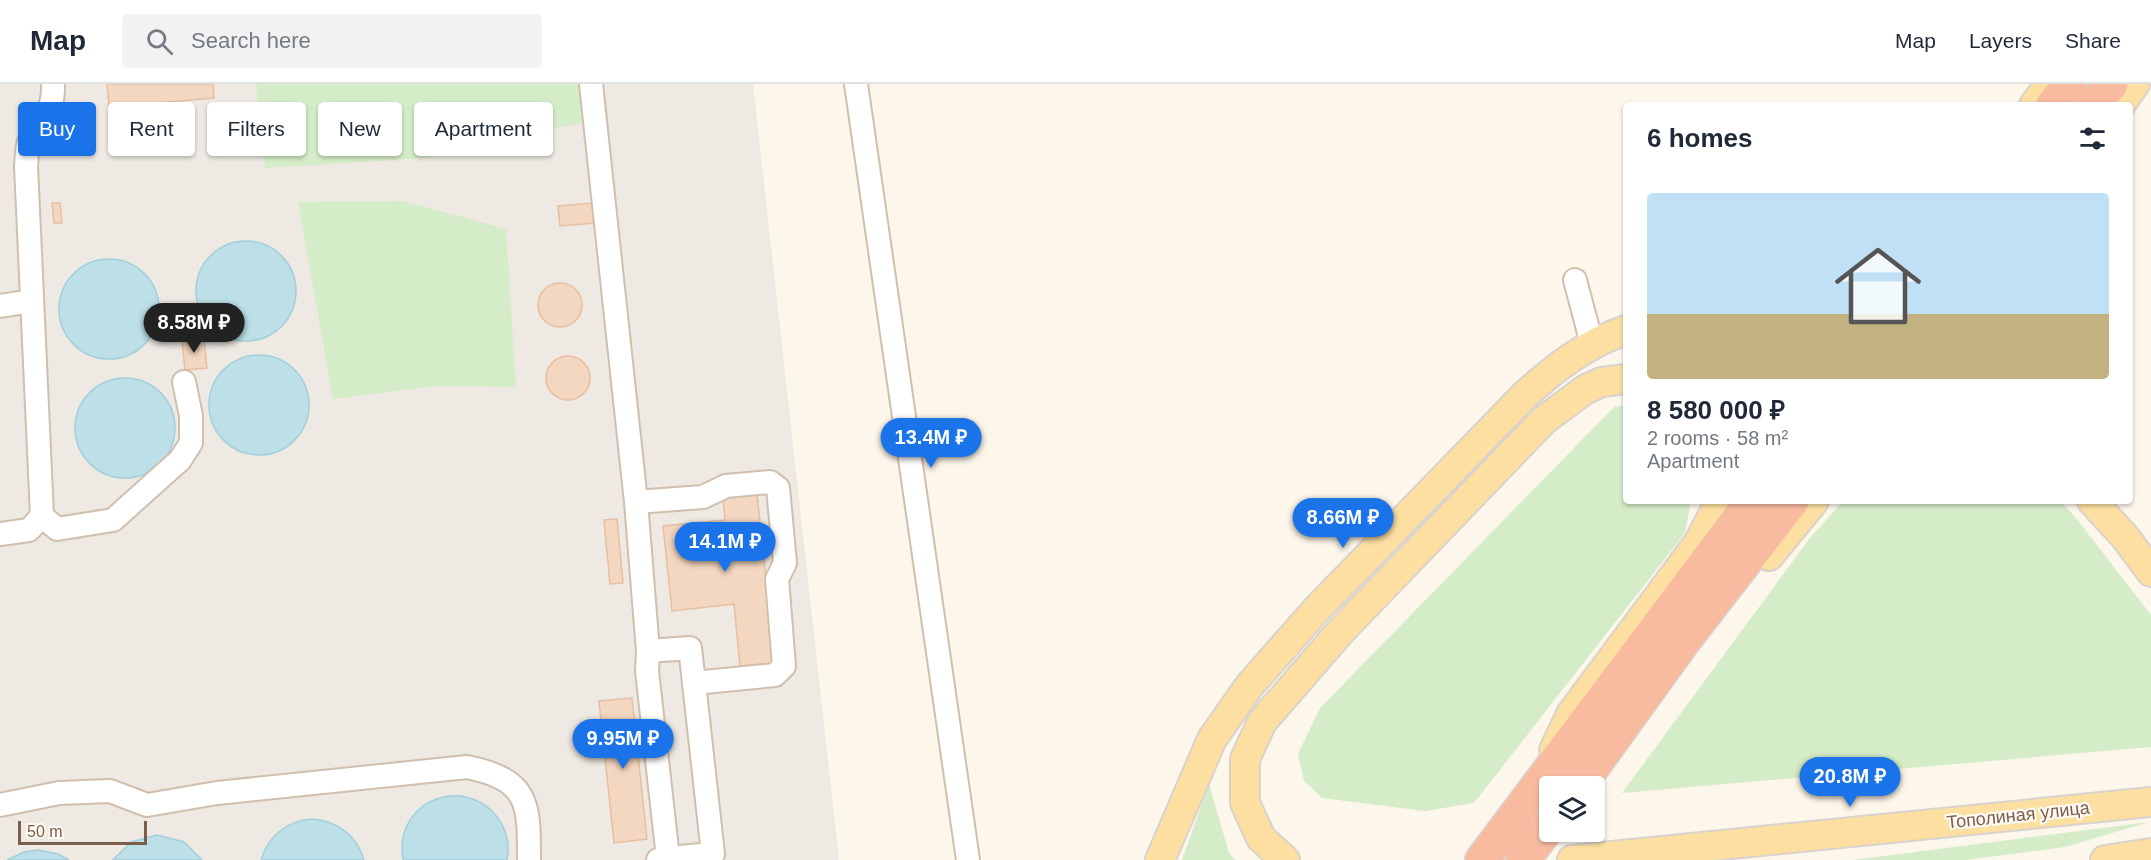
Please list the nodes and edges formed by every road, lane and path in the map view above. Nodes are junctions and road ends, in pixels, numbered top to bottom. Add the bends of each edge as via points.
1 (53, 84) edge
2 (591, 84) edge
3 (856, 84) edge
4 (2050, 84) edge
5 (2070, 84) edge
6 (2110, 84) edge
7 (2135, 84) edge
8 (2036, 102) edge
9 (2056, 102) edge
10 (2096, 102) edge
11 (2122, 102) edge
12 (1575, 280) dead end
13 (32, 302) junction
14 (0, 306) edge
15 (1623, 331) edge
16 (1592, 344) junction
17 (1623, 379) edge
18 (184, 382) dead end
19 (636, 502) junction
20 (1718, 504) edge
21 (1750, 504) edge
22 (1790, 504) edge
23 (1812, 504) edge
24 (2095, 504) edge
25 (2106, 504) edge
26 (42, 516) junction
27 (0, 534) edge
28 (2125, 537) junction
29 (2151, 572) edge
30 (1683, 642) junction
31 (648, 651) junction
32 (694, 683) junction
33 (1586, 776) edge
34 (1535, 789) junction
35 (2151, 802) edge
36 (0, 806) edge
37 (1539, 839) edge
38 (2151, 853) edge
39 (663, 859) edge
40 (530, 860) edge
41 (968, 860) edge
42 (1160, 860) edge
43 (1285, 860) edge
44 (1482, 860) edge
45 (1523, 860) edge
46 (1572, 860) edge
47 (2105, 860) edge

1 - 13 street via 49,112 28,144
2 - 19 street
3 - 41 street
4 - 8 main road
5 - 9 highway
6 - 10 highway
7 - 11 main road
12 - 16 street
13 - 14 street
13 - 26 street
15 - 16 main road
16 - 42 main road via 1526,394 1317,609 1250,685 1212,740
17 - 43 main road via 1586,389 1544,420 1340,632 1262,722 1245,759 1245,803 1261,838
18 - 26 street via 191,416 191,443 180,460 113,520 57,529
19 - 31 street
19 - 32 street via 703,497 726,486 770,482 778,488 785,563 777,579 784,666 775,675
20 - 34 main road via 1699,542 1571,714
21 - 34 highway
22 - 30 highway
23 - 30 main road via 1737,595
24 - 28 main road
25 - 28 main road
26 - 27 street via 29,530
28 - 29 main road
30 - 33 highway
31 - 32 street via 690,648
31 - 39 street
32 - 39 street via 713,854
34 - 44 highway
35 - 46 main road, Тополиная улица
36 - 40 street via 59,793 110,791 147,806 217,793 467,767 498,775 523,796 530,814
37 - 45 highway
38 - 47 main road

